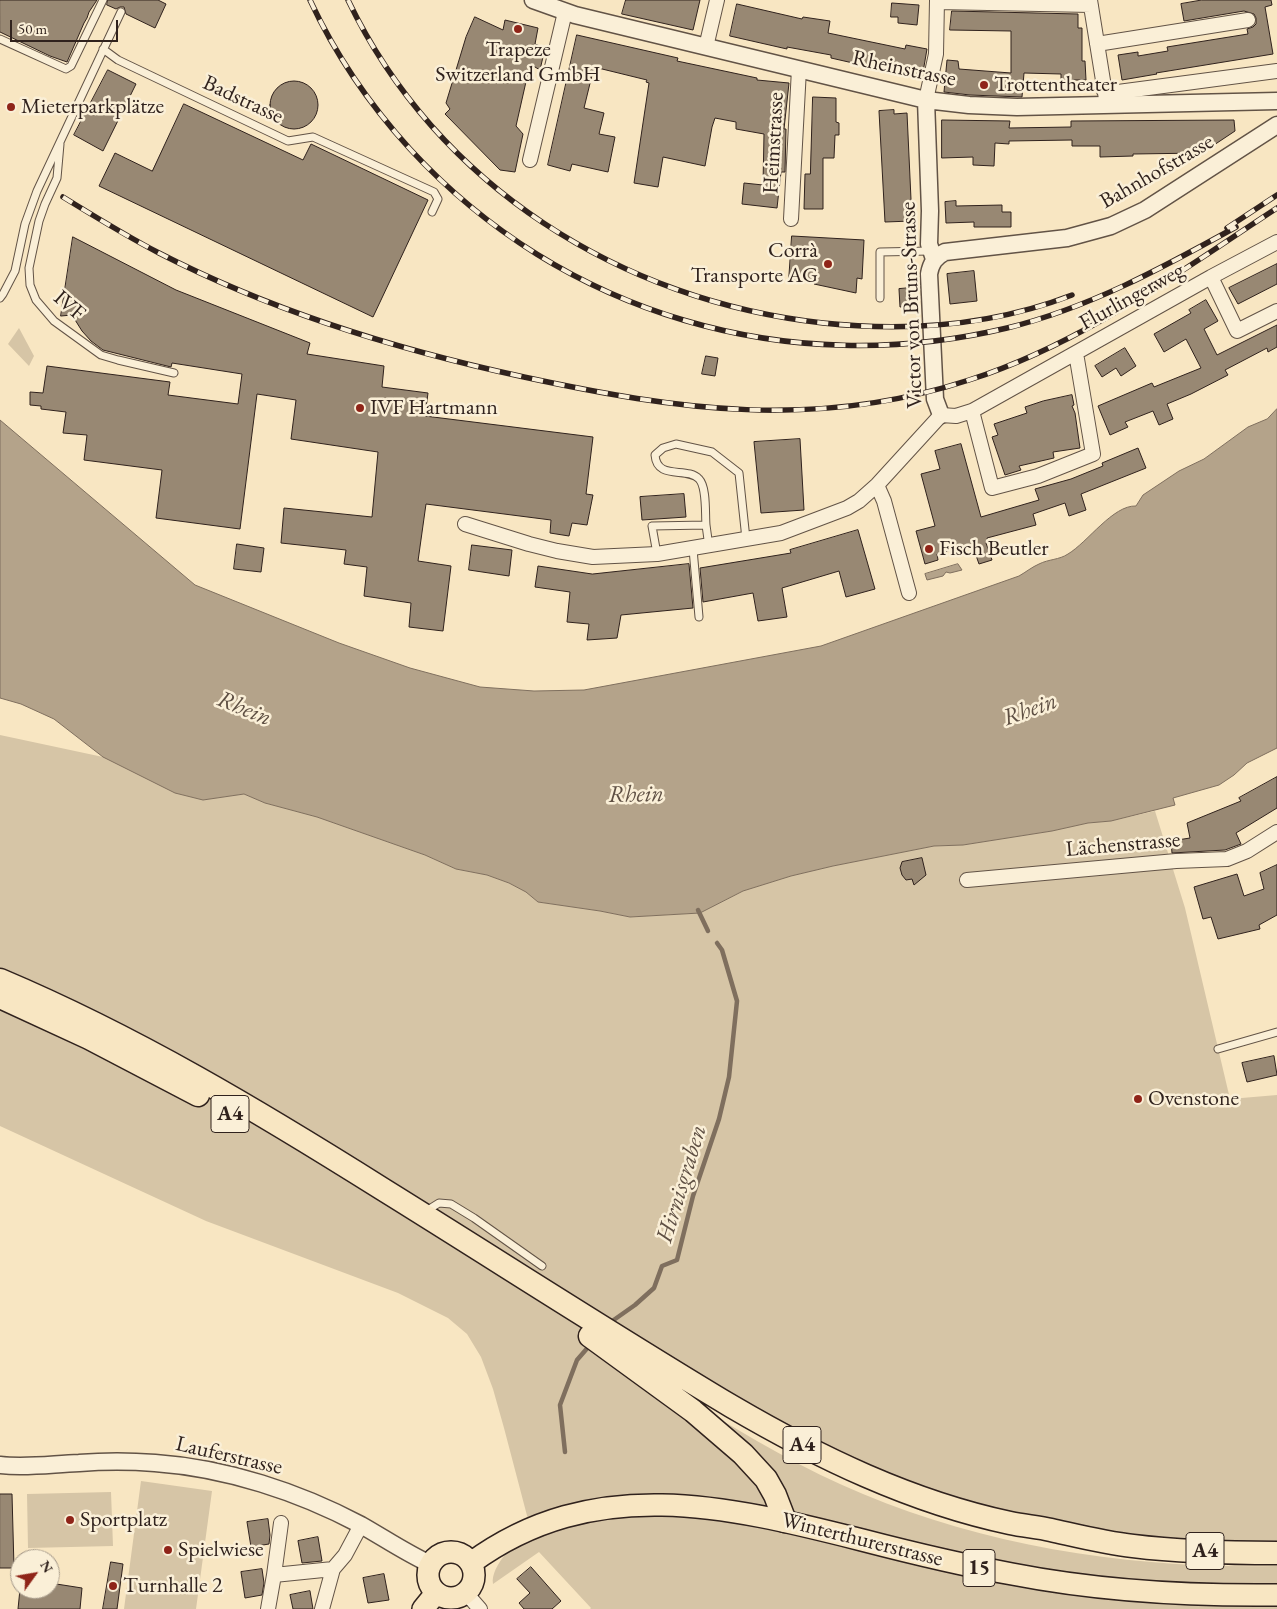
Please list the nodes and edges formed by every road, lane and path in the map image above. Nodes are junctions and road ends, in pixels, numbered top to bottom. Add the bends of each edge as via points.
1 (103, 0) edge
2 (532, 0) edge
3 (717, 0) edge
4 (937, 1) edge
5 (1090, 3) edge
6 (121, 12) dead end
7 (565, 12) junction
8 (1248, 20) dead end
9 (0, 39) edge
10 (1097, 44) junction
11 (706, 47) junction
12 (103, 49) junction
13 (799, 69) junction
14 (1277, 70) edge
15 (1105, 98) junction
16 (926, 100) junction
17 (1277, 102) edge
18 (1277, 125) edge
19 (60, 144) junction
20 (530, 160) dead end
21 (432, 212) dead end
22 (791, 219) dead end
23 (1277, 242) edge
24 (932, 255) junction
25 (1211, 277) junction
26 (0, 298) edge
27 (880, 298) dead end
28 (1277, 311) edge
29 (1074, 354) junction
30 (174, 373) dead end
31 (972, 411) junction
32 (941, 415) junction
33 (877, 485) junction
34 (465, 524) dead end
35 (706, 526) junction
36 (746, 540) junction
37 (709, 547) junction
38 (693, 549) junction
39 (657, 554) junction
40 (910, 593) dead end
41 (699, 617) dead end
42 (1277, 832) edge
43 (967, 880) dead end
44 (0, 980) edge
45 (0, 997) edge
46 (1277, 1032) edge
47 (1218, 1049) dead end
48 (426, 1216) junction
49 (542, 1266) dead end
50 (558, 1307) junction
51 (643, 1365) junction
52 (0, 1465) edge
53 (786, 1521) junction
54 (281, 1523) dead end
55 (360, 1525) junction
56 (1277, 1553) edge
57 (471, 1563) junction
58 (430, 1564) junction
59 (333, 1569) junction
60 (274, 1575) junction
61 (466, 1593) junction
62 (1277, 1595) edge
63 (429, 1601) edge
64 (268, 1609) edge
65 (322, 1609) edge
66 (480, 1609) edge

1 - 9 lane via 71,66 66,69
2 - 7 street, Rheinstrasse
3 - 11 street
4 - 5 street
4 - 16 street via 936,54
5 - 10 street
6 - 12 lane
7 - 11 street, Rheinstrasse
7 - 20 street
8 - 10 street
10 - 15 street
11 - 13 street, Rheinstrasse
12 - 19 lane
12 - 21 lane, Badstrasse via 118,60 288,141 313,137 434,192 438,199
13 - 16 street, Rheinstrasse
13 - 22 street, Heimstrasse
14 - 15 street via 1118,92
15 - 16 street, Rheinstrasse via 1017,107
15 - 17 street, Rheinstrasse
16 - 24 street, Victor von Bruns-Strasse via 929,244
18 - 24 street, Bahnhofstrasse via 1145,210 1111,226 1067,238
19 - 26 lane via 37,191 25,224 15,271
19 - 30 lane, IVF via 57,178 39,221 29,268 36,300 54,321 102,355
23 - 25 street, Flurlingerweg
24 - 27 lane via 880,252
24 - 32 street, Victor von Bruns-Strasse via 929,274 935,400
25 - 28 street, Flurlingerweg via 1237,331
25 - 29 street, Flurlingerweg
29 - 31 street, Flurlingerweg
29 - 31 street, Flurlingerweg via 1092,454 1038,476 992,488
31 - 32 street, Flurlingerweg via 956,416
32 - 33 street, Victor von Bruns-Strasse
33 - 36 street, Victor von Bruns-Strasse via 848,508 781,533
33 - 40 street
34 - 39 street, Victor von Bruns-Strasse via 529,544 593,557
35 - 36 lane via 704,487 699,478 691,474 662,470 655,462 655,455 663,448 676,444 712,452 739,473
35 - 37 lane
35 - 39 lane via 652,526
36 - 37 street, Victor von Bruns-Strasse
37 - 38 street, Victor von Bruns-Strasse
38 - 39 street, Victor von Bruns-Strasse
38 - 41 lane
42 - 43 street, Lächenstrasse via 1247,851 1226,859
44 - 48 highway, A4 via 77,1014 176,1065
45 - 50 highway, A4 via 90,1038 202,1097
46 - 47 lane
48 - 49 lane via 434,1205 451,1204
48 - 50 highway, A4
50 - 51 highway, A4
50 - 51 highway, A4 via 590,1336
51 - 53 highway via 747,1457 766,1479
51 - 56 highway, A4 via 829,1459 937,1503 1010,1523 1132,1546
52 - 55 street, Lauferstrasse via 17,1467 127,1461 208,1470 298,1497
53 - 57 main road, Winterthurerstrasse / 15 via 714,1508 665,1504 614,1506 538,1524 501,1542
53 - 62 main road, Winterthurerstrasse / 15 via 947,1561 1062,1583 1176,1593
54 - 60 street
55 - 58 street, Lauferstrasse
55 - 59 street
57 - 58 main road via 462,1554 448,1552 438,1555
57 - 61 main road via 474,1580
58 - 63 main road
59 - 60 street
59 - 65 street
60 - 64 street
61 - 63 main road
61 - 66 street

